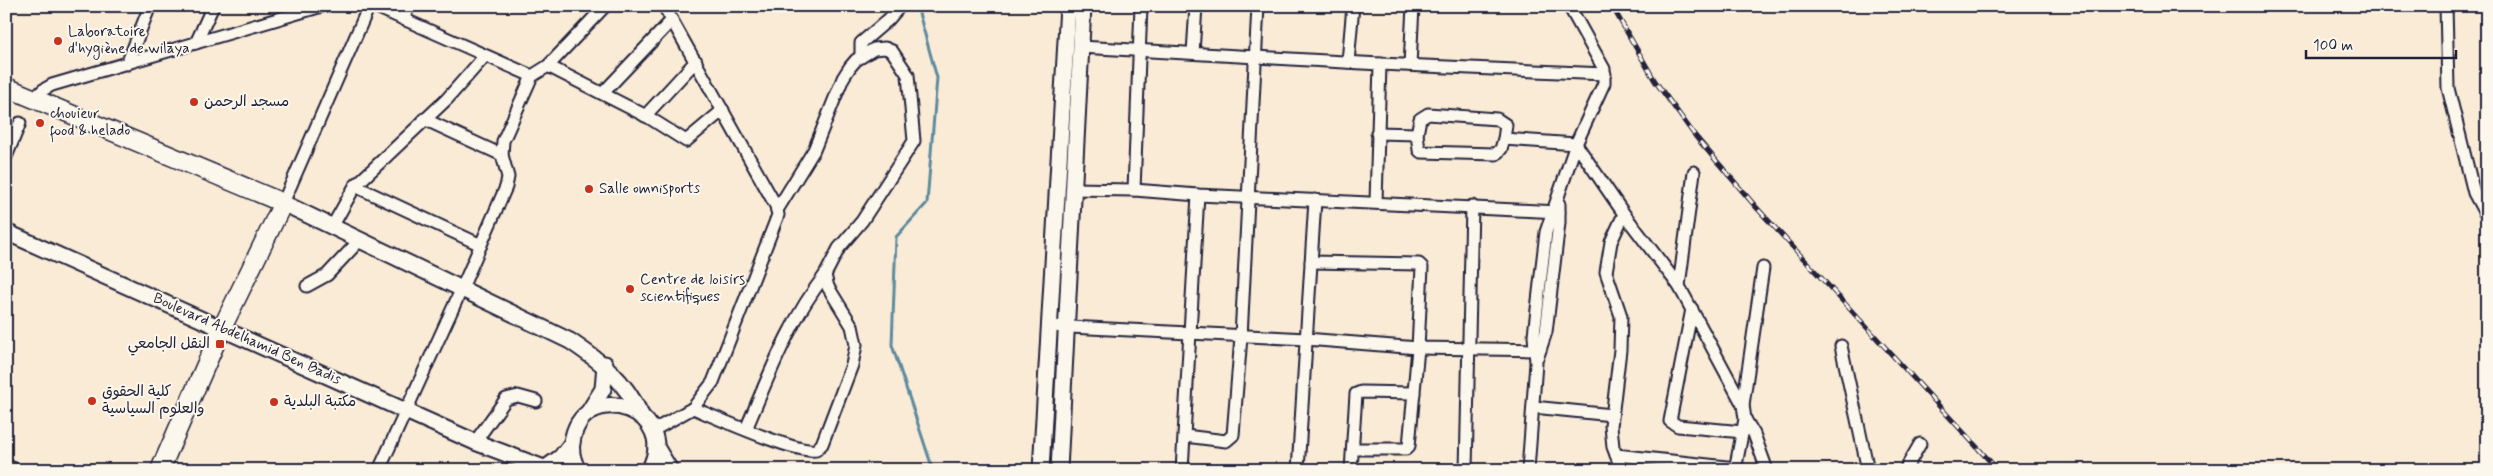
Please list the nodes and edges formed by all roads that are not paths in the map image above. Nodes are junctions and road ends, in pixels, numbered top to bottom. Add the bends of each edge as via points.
1 (150, 6) edge
2 (213, 6) edge
3 (322, 6) edge
4 (369, 6) edge
5 (374, 6) edge
6 (409, 6) edge
7 (605, 6) edge
8 (664, 6) edge
9 (900, 6) edge
10 (1068, 6) edge
11 (1083, 6) edge
12 (1142, 6) edge
13 (1196, 6) edge
14 (1258, 6) edge
15 (1352, 6) edge
16 (1413, 6) edge
17 (1569, 6) edge
18 (2446, 6) edge
19 (403, 19) junction
20 (672, 20) junction
21 (196, 43) junction
22 (1080, 47) junction
23 (1139, 51) junction
24 (1193, 53) junction
25 (1255, 56) junction
26 (484, 57) junction
27 (861, 57) junction
28 (696, 61) junction
29 (1348, 62) junction
30 (127, 64) junction
31 (1380, 64) junction
32 (1410, 65) junction
33 (548, 66) junction
34 (1604, 74) junction
35 (532, 76) junction
36 (6, 87) edge
37 (603, 93) junction
38 (34, 99) junction
39 (723, 110) junction
40 (644, 116) junction
41 (424, 119) junction
42 (20, 123) dead end
43 (1376, 133) junction
44 (1417, 134) junction
45 (1504, 139) junction
46 (1576, 144) junction
47 (502, 155) junction
48 (6, 157) edge
49 (1694, 172) dead end
50 (356, 186) junction
51 (1072, 189) junction
52 (1134, 190) junction
53 (1198, 195) junction
54 (1247, 197) junction
55 (1315, 200) junction
56 (1376, 202) junction
57 (283, 203) junction
58 (1472, 206) junction
59 (1557, 207) junction
60 (777, 210) junction
61 (1624, 214) junction
62 (2487, 217) edge
63 (332, 227) junction
64 (6, 232) edge
65 (359, 241) junction
66 (481, 246) junction
67 (1311, 262) junction
68 (1763, 268) dead end
69 (825, 274) junction
70 (307, 286) dead end
71 (1679, 286) junction
72 (462, 288) junction
73 (1692, 309) junction
74 (1058, 327) junction
75 (222, 328) junction
76 (1189, 334) junction
77 (1241, 337) junction
78 (1306, 339) junction
79 (1841, 346) dead end
80 (1418, 348) junction
81 (1468, 350) junction
82 (1538, 350) junction
83 (605, 364) junction
84 (1414, 393) junction
85 (536, 401) dead end
86 (1743, 405) junction
87 (1533, 407) junction
88 (693, 408) junction
89 (405, 409) junction
90 (588, 413) junction
91 (641, 415) junction
92 (1612, 415) junction
93 (1745, 419) junction
94 (652, 430) junction
95 (746, 430) junction
96 (1743, 432) junction
97 (1185, 436) junction
98 (475, 442) junction
99 (572, 442) junction
100 (1920, 444) dead end
101 (656, 447) junction
102 (1353, 449) junction
103 (1616, 455) junction
104 (6, 465) edge
105 (545, 469) edge
106 (1735, 469) edge
107 (16, 470) edge
108 (160, 470) edge
109 (379, 470) edge
110 (578, 470) edge
111 (649, 470) edge
112 (670, 470) edge
113 (1041, 470) edge
114 (1059, 470) edge
115 (1182, 470) edge
116 (1298, 470) edge
117 (1351, 470) edge
118 (1466, 470) edge
119 (1528, 470) edge
120 (1622, 470) edge
121 (1767, 470) edge
122 (1868, 470) edge
123 (1906, 470) edge

1 - 30 street
2 - 21 street
3 - 21 street
4 - 57 street
5 - 19 street
6 - 19 street
7 - 33 street
8 - 20 street
9 - 27 street via 861,43
10 - 74 main road
11 - 22 main road
12 - 23 street
13 - 24 street
14 - 25 street
15 - 29 street
16 - 32 street
17 - 34 street
18 - 62 street via 2448,88 2474,193
19 - 26 street
20 - 28 street
20 - 37 street
21 - 30 street
22 - 23 street
22 - 51 main road
23 - 24 street
23 - 52 street
24 - 25 street
25 - 29 street
25 - 54 street
26 - 35 street
26 - 41 street via 447,99
27 - 60 street via 843,78 814,150
27 - 69 street via 880,48 896,55 908,75 914,141 862,221 839,248
28 - 39 street
28 - 40 street
29 - 31 street
30 - 38 street via 52,85
31 - 32 street
31 - 43 street
32 - 34 street
33 - 35 street
33 - 37 street
34 - 46 street via 1602,90
35 - 47 street via 503,141
36 - 38 main road
37 - 40 street
38 - 57 main road
39 - 40 street via 686,141
39 - 60 street
41 - 47 street
41 - 50 street
42 - 48 street
43 - 44 street
43 - 56 street
44 - 45 street via 1421,152 1496,154
44 - 45 street via 1420,119 1428,114 1497,119 1506,125
45 - 46 street
46 - 59 street
46 - 61 street
47 - 66 street via 508,177 506,187
49 - 71 street
50 - 63 street
50 - 66 street
51 - 52 street
51 - 74 main road
52 - 53 street
53 - 54 street
53 - 76 street
54 - 55 street
54 - 77 street
55 - 56 street
55 - 67 street
56 - 58 street
57 - 63 main road
57 - 75 main road
58 - 59 street
58 - 81 street
59 - 82 street via 1546,232 1538,289 1534,335
60 - 88 street via 775,226 713,382
61 - 71 street
61 - 92 street via 1611,242 1606,272 1621,326
63 - 65 main road
64 - 75 main road, Boulevard Abdelhamid Ben Badis
65 - 70 street via 327,275
65 - 72 main road
66 - 72 street
67 - 78 street
67 - 80 street via 1421,265
68 - 86 street
69 - 95 street via 801,307
69 - 95 street via 828,287 852,326 856,345 852,365 822,444 816,450 809,450
71 - 73 street
72 - 83 main road via 570,342
72 - 89 street
73 - 86 street
73 - 96 street via 1670,421 1678,426
74 - 76 street
74 - 113 main road
74 - 114 main road
75 - 89 main road, Boulevard Abdelhamid Ben Badis
75 - 108 main road
76 - 77 street
76 - 97 street
77 - 78 street
77 - 97 street via 1231,437 1226,441
78 - 80 street
78 - 116 street
79 - 122 street
80 - 81 street
80 - 84 street
81 - 82 street
81 - 118 street
82 - 87 street
83 - 90 main road via 603,390
83 - 91 main road via 631,393
84 - 102 street via 1408,448
84 - 102 street via 1357,393
85 - 98 street via 518,396 506,399
86 - 93 street
87 - 92 street
87 - 119 street
88 - 94 street
88 - 95 street
89 - 98 main road, Boulevard Abdelhamid Ben Badis
89 - 109 street
90 - 91 main road via 615,405
90 - 99 main road via 577,426
91 - 94 main road
92 - 103 street via 1611,437
93 - 96 street
93 - 121 street
94 - 101 main road
96 - 106 street
97 - 115 street
98 - 105 main road, Boulevard Abdelhamid Ben Badis
99 - 105 main road via 561,457
99 - 110 main road
100 - 123 street
101 - 111 main road
101 - 112 main road
102 - 117 street
103 - 106 street
103 - 120 street
104 - 107 street

